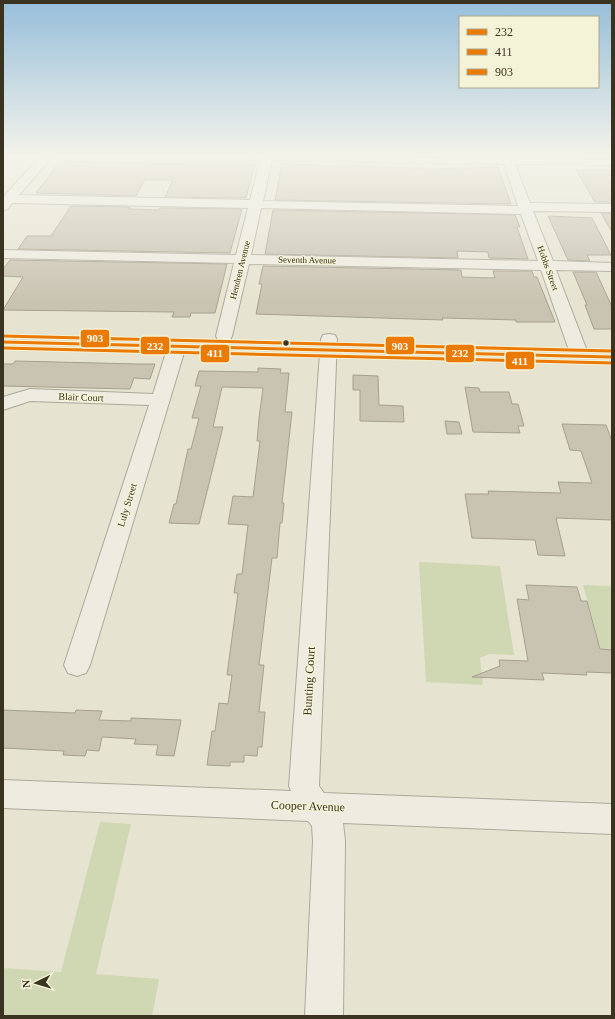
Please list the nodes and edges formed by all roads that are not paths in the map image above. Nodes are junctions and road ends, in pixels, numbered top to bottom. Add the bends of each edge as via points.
1 (256, 204) edge
2 (293, 205) edge
3 (525, 205) edge
4 (526, 208) junction
5 (612, 208) edge
6 (3, 254) edge
7 (242, 259) junction
8 (547, 265) junction
9 (612, 267) edge
10 (3, 330) edge
11 (224, 336) junction
12 (3, 342) edge
13 (328, 345) junction
14 (612, 345) edge
15 (177, 346) junction
16 (578, 350) junction
17 (612, 357) edge
18 (160, 400) junction
19 (3, 404) edge
20 (77, 665) dead end
21 (3, 794) edge
22 (317, 806) junction
23 (612, 819) edge
24 (324, 1016) edge

1 - 7 street, Hendren Avenue
2 - 4 street
3 - 4 street, Hobbs Street
4 - 5 street
4 - 8 street, Hobbs Street
6 - 7 street, Seventh Avenue
7 - 8 street, Seventh Avenue
7 - 11 street, Hendren Avenue
8 - 9 street, Seventh Avenue
8 - 16 street, Hobbs Street
10 - 11 main road
11 - 13 main road
12 - 15 main road
13 - 15 main road
13 - 16 main road
13 - 22 street, Bunting Court via 304,786
14 - 16 main road
15 - 18 street, Luly Street
16 - 17 main road
18 - 19 street, Blair Court via 30,395 19,396
18 - 20 street, Luly Street
21 - 22 street, Cooper Avenue
22 - 23 street, Cooper Avenue
22 - 24 street, Bunting Court via 327,822 329,841

